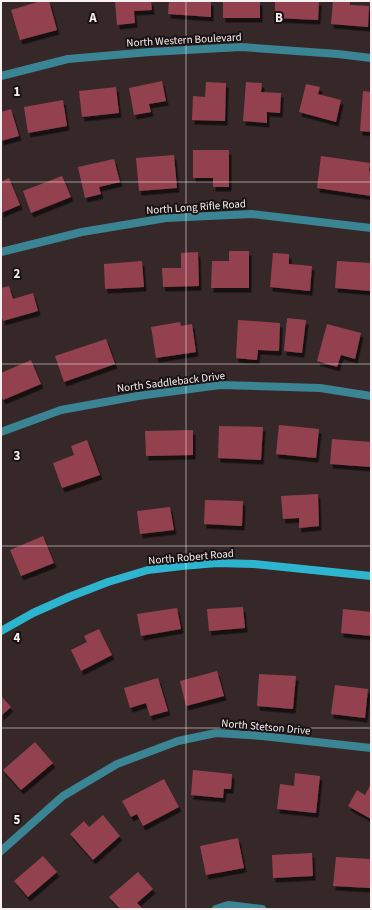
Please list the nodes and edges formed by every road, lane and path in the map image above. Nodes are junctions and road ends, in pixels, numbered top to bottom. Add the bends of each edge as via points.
1 (371, 58) edge
2 (1, 76) edge
3 (371, 228) edge
4 (1, 252) edge
5 (371, 396) edge
6 (1, 432) edge
7 (371, 576) edge
8 (1, 631) edge
9 (371, 748) edge
10 (1, 851) edge
11 (216, 909) edge
12 (262, 909) edge

1 - 2 street, North Western Boulevard via 241,47 68,59
3 - 4 street, North Long Rifle Road via 252,214 166,218 82,232
5 - 6 street, North Saddleback Drive via 320,388 220,385 61,410
7 - 8 main road, North Robert Road via 254,564 217,563 148,570 69,597
9 - 10 street, North Stetson Drive via 216,733 178,741 117,764 63,796
11 - 12 street via 228,906

